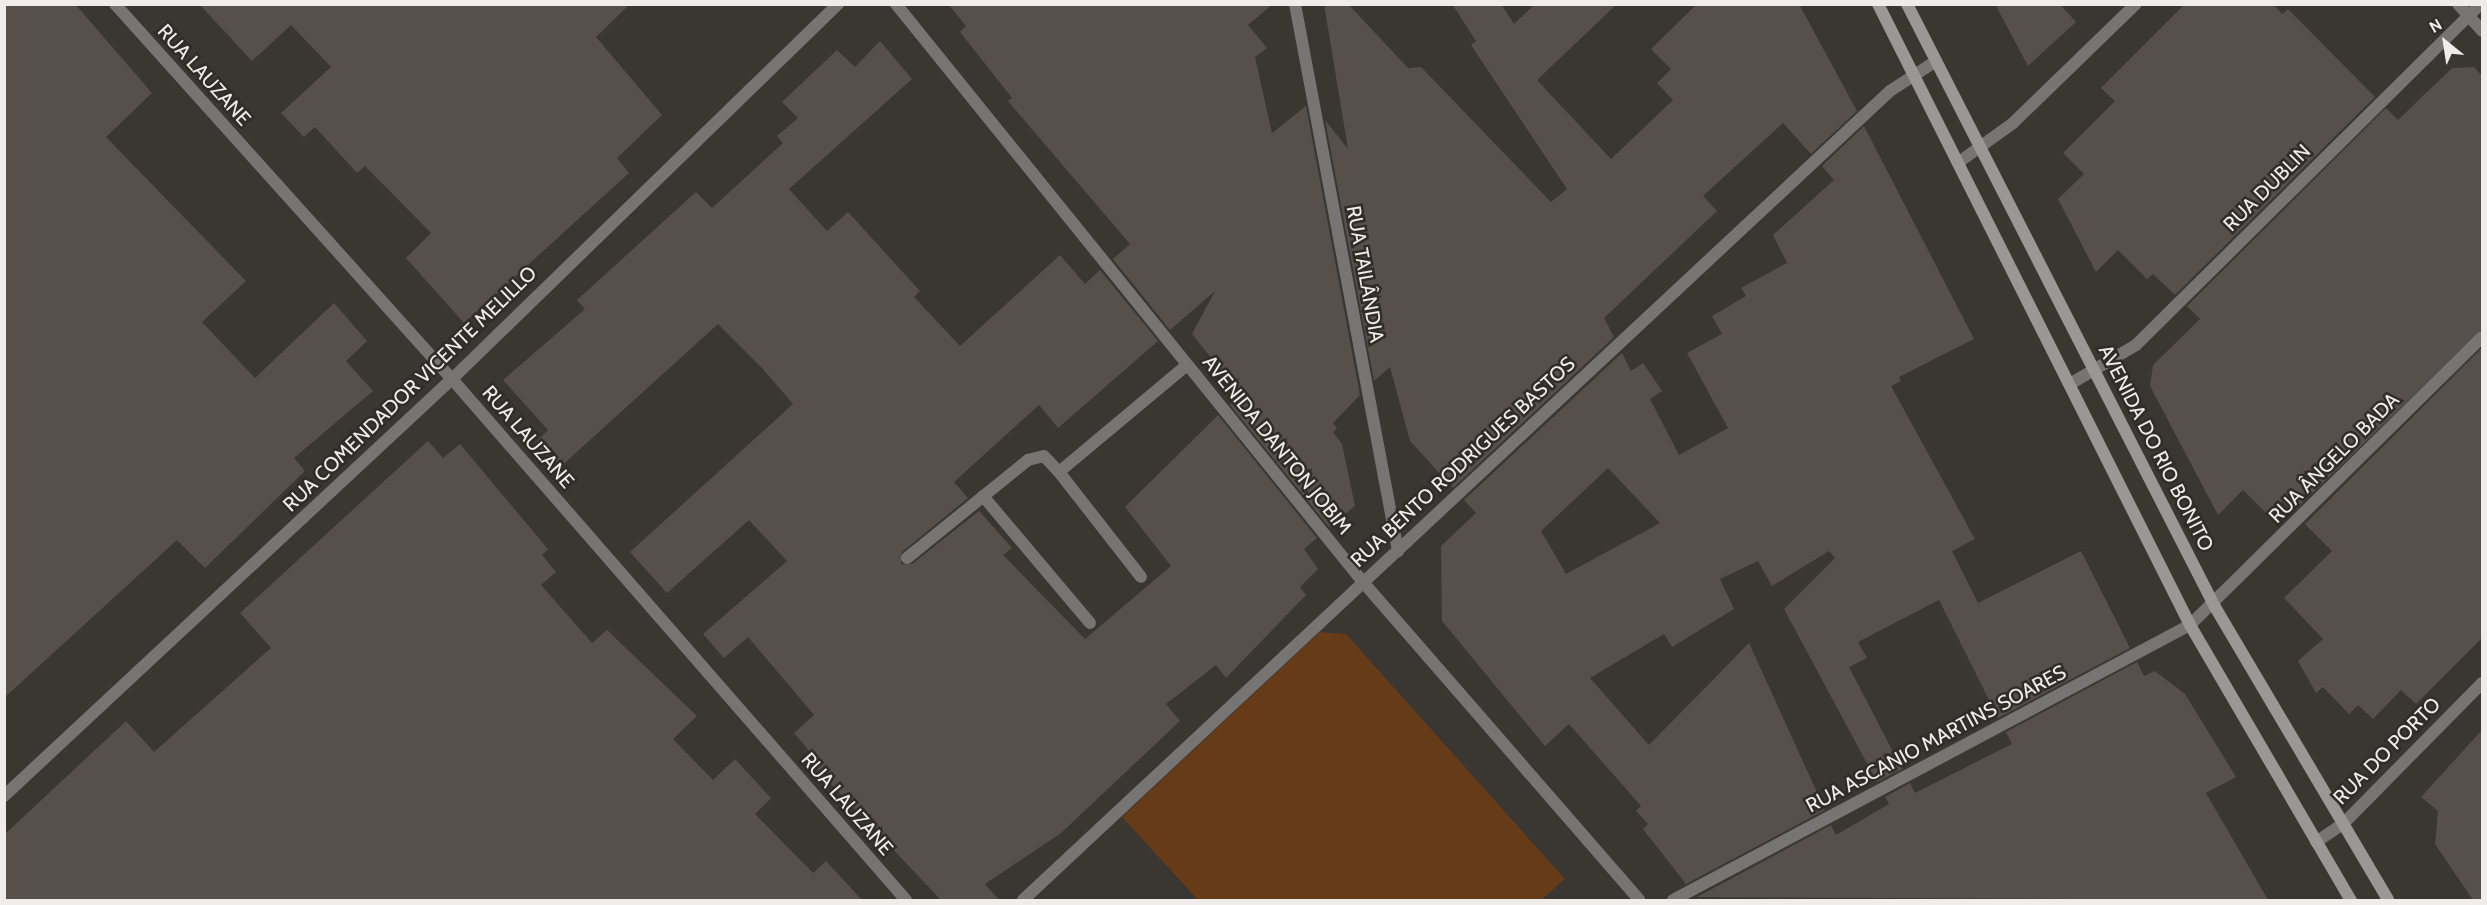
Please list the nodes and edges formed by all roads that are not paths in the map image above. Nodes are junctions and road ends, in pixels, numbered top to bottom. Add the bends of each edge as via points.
1 (115, 4) edge
2 (838, 4) edge
3 (896, 4) edge
4 (1295, 4) edge
5 (1878, 4) edge
6 (1907, 4) edge
7 (2136, 4) edge
8 (2458, 4) edge
9 (2480, 4) edge
10 (2469, 15) junction
11 (2482, 31) edge
12 (1936, 61) junction
13 (1914, 73) junction
14 (1982, 148) junction
15 (1959, 162) junction
16 (2482, 337) edge
17 (1186, 365) junction
18 (2095, 371) junction
19 (452, 379) junction
20 (2070, 384) junction
21 (1059, 472) junction
22 (983, 496) junction
23 (1398, 551) junction
24 (907, 558) dead end
25 (1141, 577) dead end
26 (1363, 582) junction
27 (2215, 607) junction
28 (1090, 623) dead end
29 (2190, 625) junction
30 (2482, 683) edge
31 (4, 796) edge
32 (2344, 823) junction
33 (2316, 842) junction
34 (906, 900) edge
35 (1023, 900) edge
36 (1639, 900) edge
37 (1673, 900) edge
38 (2351, 900) edge
39 (2388, 900) edge

1 - 19 street, RUA LAUZANE
2 - 19 street, RUA COMENDADOR VICENTE MELILLO
3 - 17 street, AVENIDA DANTON JOBIM
4 - 23 street, RUA TAILÂNDIA
5 - 13 main road
6 - 12 main road, AVENIDA DO RIO BONITO
7 - 14 street
8 - 10 street
9 - 10 street, RUA DUBLIN
10 - 11 street
10 - 18 street, RUA DUBLIN via 2136,345
12 - 13 street, RUA BENTO RODRIGUES BASTOS
12 - 14 main road, AVENIDA DO RIO BONITO
13 - 15 main road
13 - 23 street, RUA BENTO RODRIGUES BASTOS
14 - 15 street
14 - 18 main road, AVENIDA DO RIO BONITO
15 - 20 main road
16 - 27 street, RUA ÂNGELO BADA
17 - 21 street
17 - 26 street, AVENIDA DANTON JOBIM
18 - 20 street, RUA DUBLIN
18 - 27 main road, AVENIDA DO RIO BONITO
19 - 31 street, RUA COMENDADOR VICENTE MELILLO
19 - 34 street, RUA LAUZANE
20 - 29 main road
21 - 22 street via 1044,456 1036,456
21 - 25 street
22 - 24 street
22 - 28 street
23 - 26 street, RUA BENTO RODRIGUES BASTOS
26 - 35 street, RUA BENTO RODRIGUES BASTOS
26 - 36 street, AVENIDA DANTON JOBIM
27 - 29 street, RUA ASCANIO MARTINS SOARES
27 - 32 main road, AVENIDA DO RIO BONITO
29 - 33 main road
29 - 37 street, RUA ASCANIO MARTINS SOARES
30 - 32 street, RUA DO PORTO
32 - 33 street, RUA DO PORTO
32 - 39 main road, AVENIDA DO RIO BONITO
33 - 38 main road

